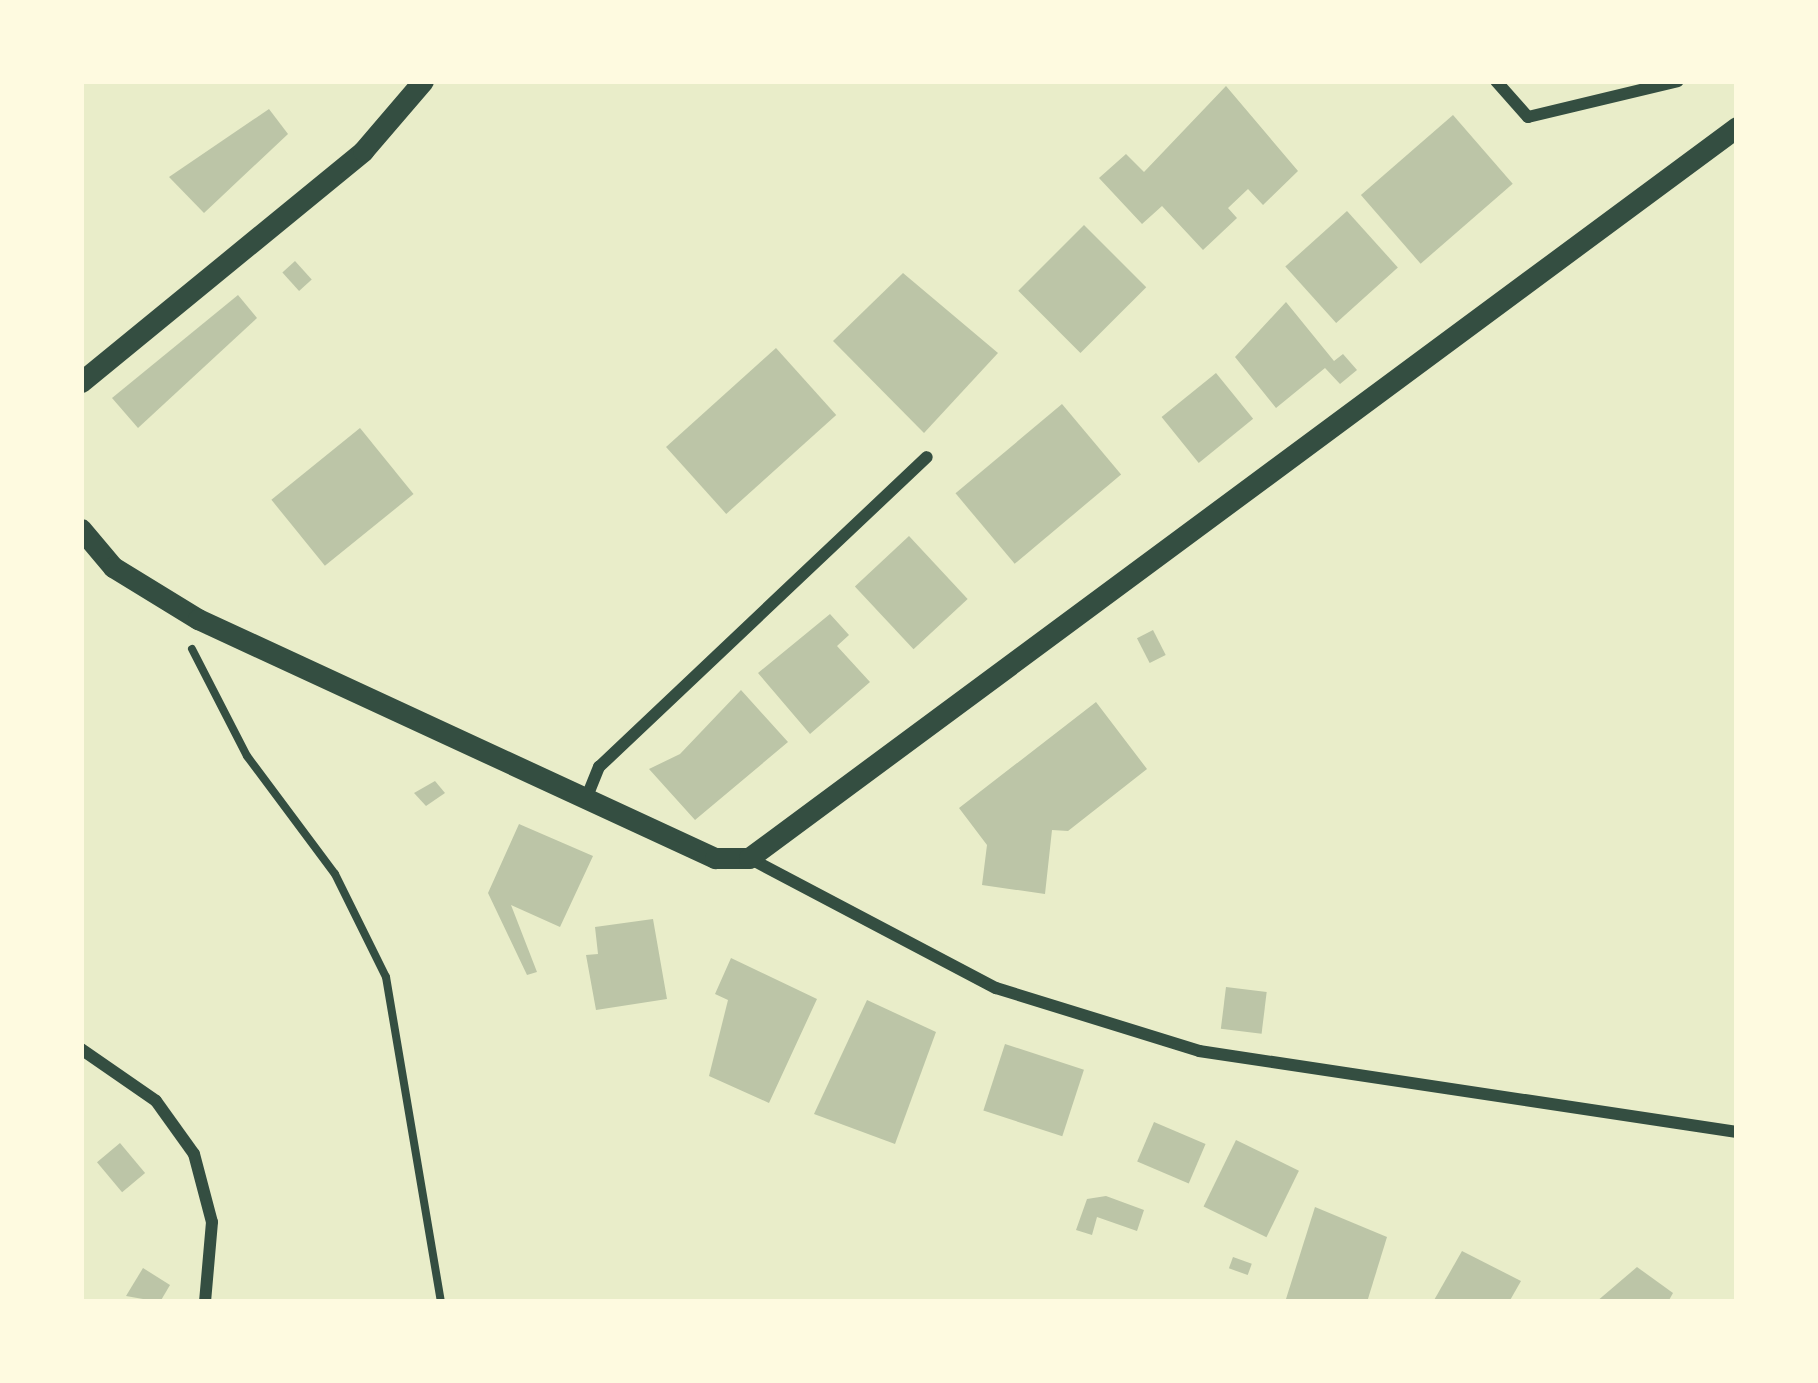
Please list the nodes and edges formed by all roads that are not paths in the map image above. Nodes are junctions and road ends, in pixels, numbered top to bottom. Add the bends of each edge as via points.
1 (423, 81) edge
2 (1496, 81) edge
3 (1678, 81) edge
4 (1737, 127) edge
5 (81, 382) edge
6 (927, 457) dead end
7 (81, 529) edge
8 (586, 799) junction
9 (749, 858) junction
10 (81, 1049) edge
11 (1737, 1132) edge
12 (206, 1302) edge

1 - 5 street via 363,152
2 - 3 street via 1528,117
4 - 9 street
6 - 8 street via 599,767
7 - 8 street via 113,567 198,619
8 - 9 street via 715,858
9 - 11 street via 996,988 1199,1051
10 - 12 street via 156,1101 194,1154 212,1222

